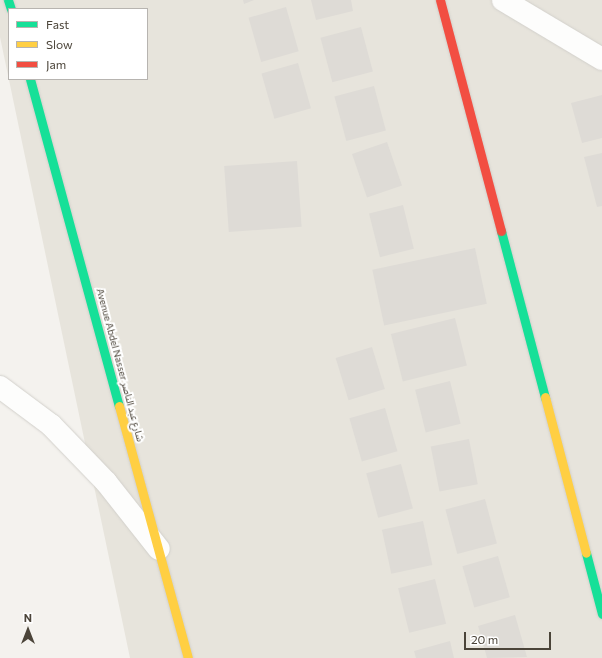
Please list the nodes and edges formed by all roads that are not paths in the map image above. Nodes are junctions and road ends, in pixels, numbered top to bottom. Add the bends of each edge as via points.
1 (440, 0) edge
2 (503, 0) edge
3 (602, 59) edge
4 (30, 80) edge
5 (0, 387) edge
6 (160, 550) junction
7 (602, 614) edge
8 (188, 658) edge

1 - 7 street
2 - 3 street
4 - 6 street, Avenue Abdel Nasser شارع عبد الناصر
5 - 6 street via 51,425 106,482
6 - 8 street, Avenue Abdel Nasser شارع عبد الناصر

